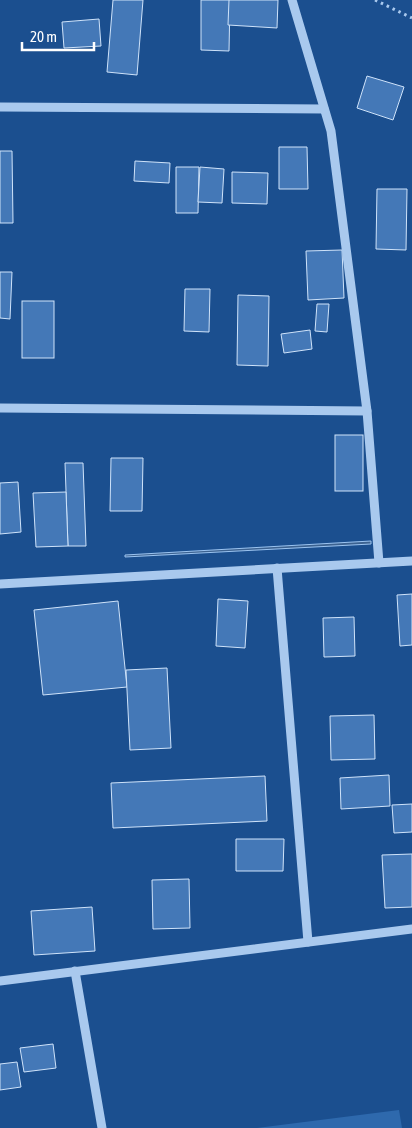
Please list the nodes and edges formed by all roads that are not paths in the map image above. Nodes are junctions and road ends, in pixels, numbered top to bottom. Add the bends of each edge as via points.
1 (292, 0) edge
2 (0, 107) edge
3 (324, 109) junction
4 (0, 408) edge
5 (368, 411) junction
6 (412, 561) edge
7 (379, 563) junction
8 (277, 568) junction
9 (0, 584) edge
10 (412, 929) edge
11 (308, 942) junction
12 (75, 972) junction
13 (0, 981) edge
14 (102, 1128) edge

1 - 3 street
2 - 3 street
3 - 5 street via 331,131
4 - 5 street
5 - 7 street
6 - 7 street
7 - 8 street
8 - 9 street
8 - 11 street
10 - 11 street
11 - 12 street
12 - 13 street
12 - 14 street

